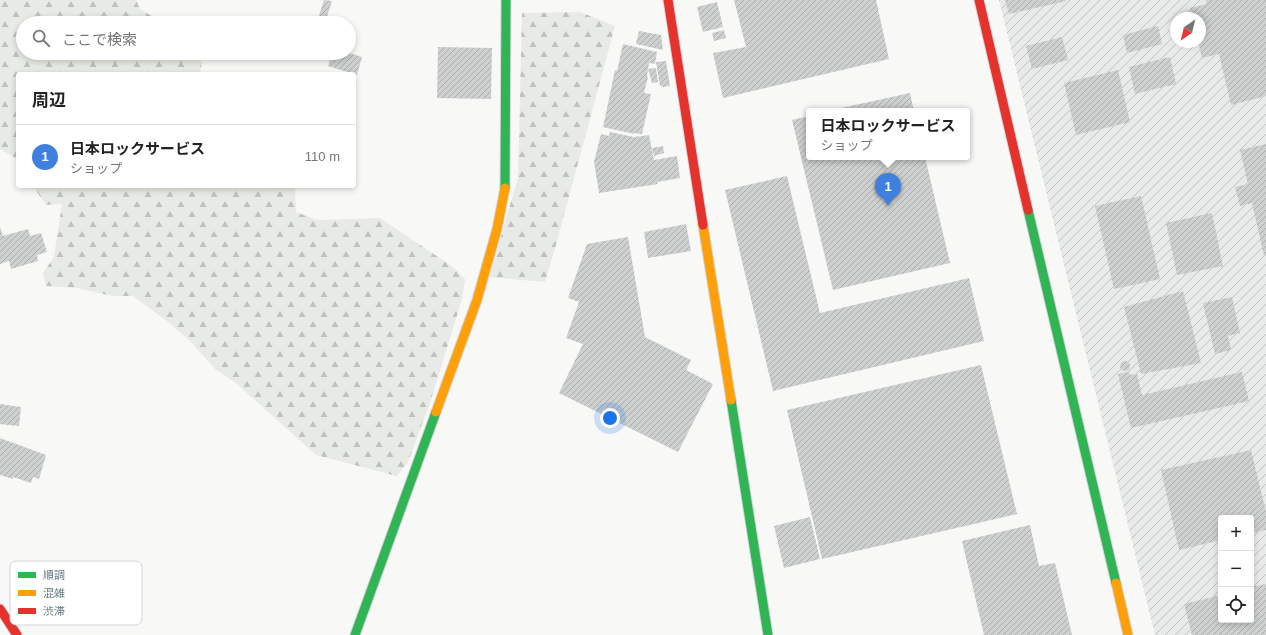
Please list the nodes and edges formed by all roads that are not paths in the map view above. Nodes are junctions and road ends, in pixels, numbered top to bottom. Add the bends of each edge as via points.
1 (506, 0) edge
2 (668, 0) edge
3 (979, 0) edge
4 (0, 609) edge
5 (10, 624) edge
6 (10, 625) edge
7 (17, 635) edge
8 (355, 635) edge
9 (768, 635) edge
10 (1128, 635) edge

1 - 8 street via 506,185 498,229 477,300
2 - 9 street
3 - 10 street
4 - 5 street
6 - 7 street

